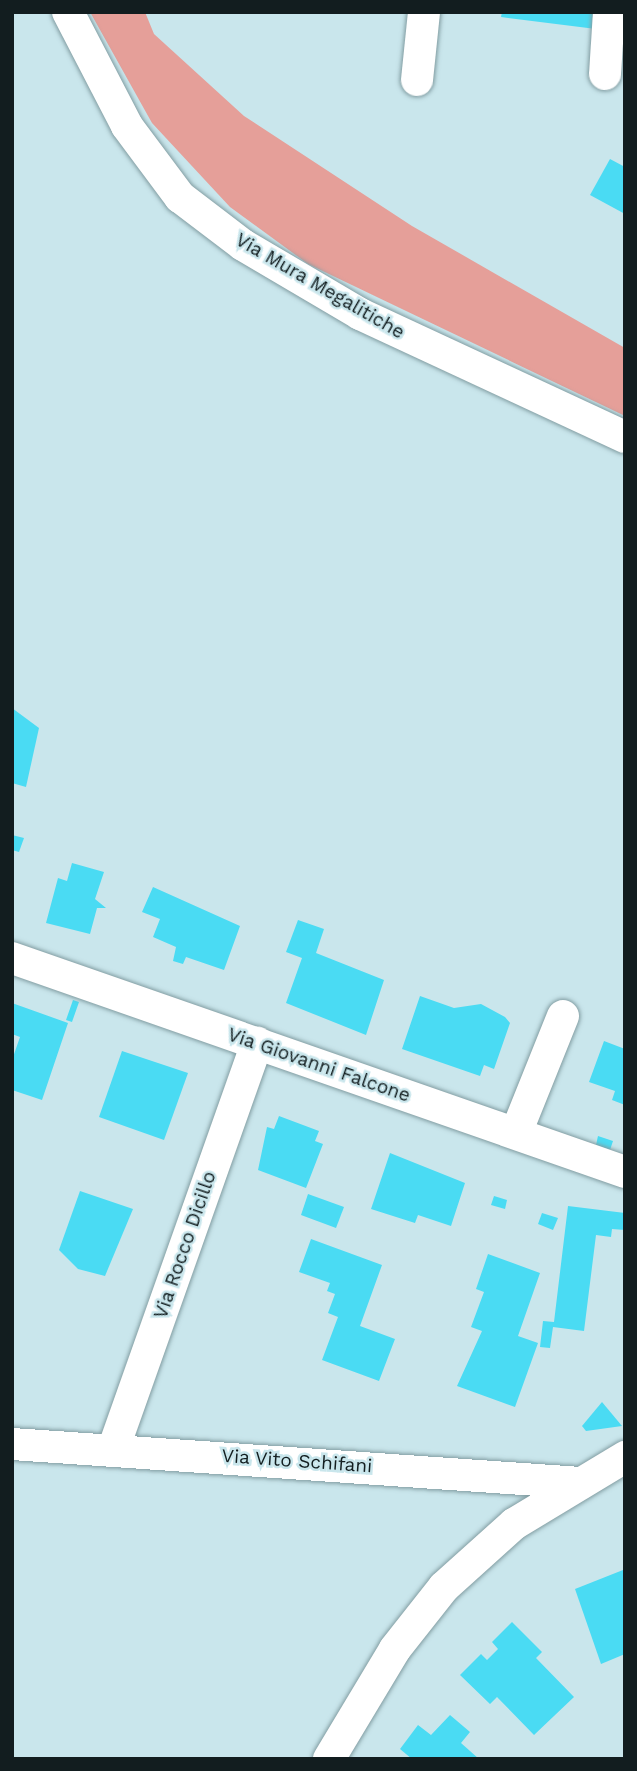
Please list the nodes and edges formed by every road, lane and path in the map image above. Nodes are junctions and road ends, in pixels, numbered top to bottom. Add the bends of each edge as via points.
1 (68, 12) edge
2 (424, 12) edge
3 (609, 12) edge
4 (605, 74) dead end
5 (417, 80) dead end
6 (625, 437) edge
7 (12, 958) edge
8 (563, 1016) dead end
9 (257, 1043) junction
10 (516, 1133) junction
11 (625, 1172) edge
12 (12, 1444) edge
13 (114, 1447) junction
14 (625, 1457) edge
15 (581, 1483) junction
16 (329, 1759) edge

1 - 6 street, Via Mura Megalitiche via 127,126 180,197 243,244 360,314
2 - 5 street
3 - 4 street
7 - 9 street, Via Giovanni Falcone
8 - 10 street
9 - 10 street, Via Giovanni Falcone
9 - 13 street, Via Rocco Dicillo
10 - 11 street, Via Giovanni Falcone
12 - 13 street, Via Vito Schifani
13 - 15 street, Via Vito Schifani
14 - 15 street
15 - 16 street via 513,1524 444,1587 395,1649

